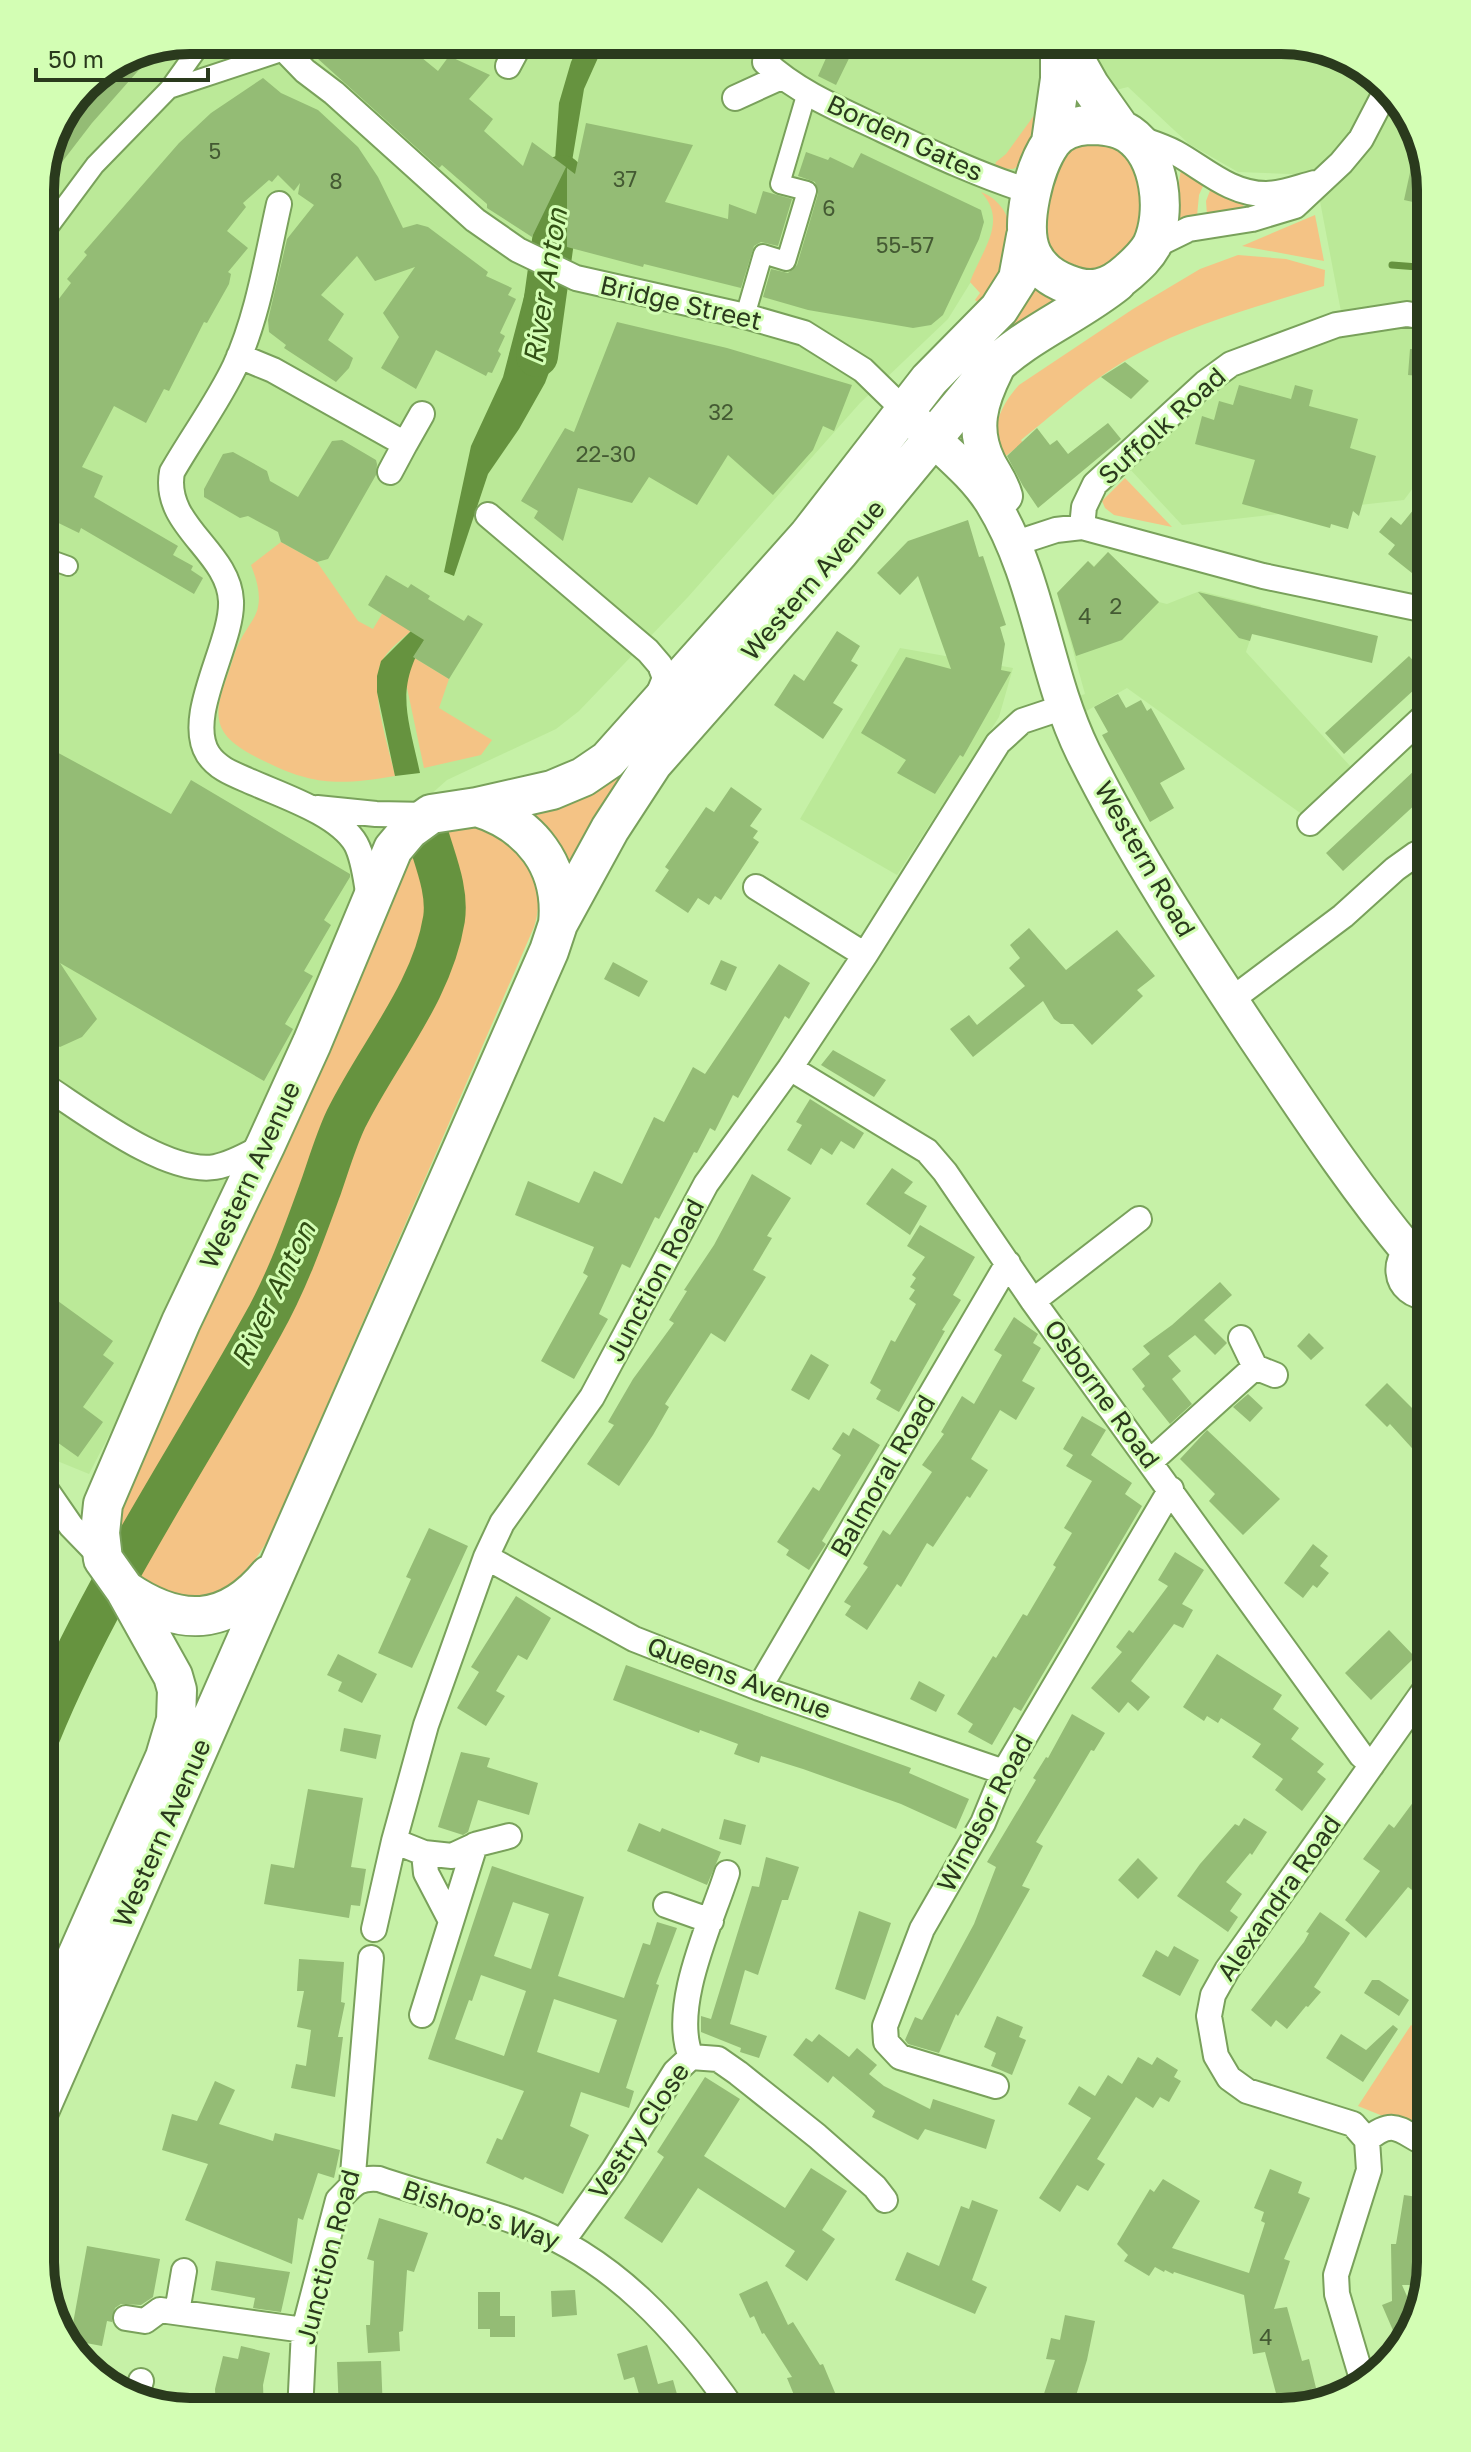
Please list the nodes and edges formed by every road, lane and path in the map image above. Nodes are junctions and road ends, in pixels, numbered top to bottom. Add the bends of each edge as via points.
1 (194, 54) edge
2 (256, 54) edge
3 (289, 54) edge
4 (514, 54) edge
5 (1061, 54) edge
6 (1071, 54) edge
7 (508, 66) dead end
8 (169, 89) junction
9 (807, 92) junction
10 (735, 98) dead end
11 (1382, 99) edge
12 (1126, 132) junction
13 (1051, 142) junction
14 (1321, 181) junction
15 (1032, 192) junction
16 (279, 204) dead end
17 (54, 220) edge
18 (1026, 236) junction
19 (1150, 248) junction
20 (1117, 282) junction
21 (745, 316) junction
22 (1417, 316) edge
23 (239, 356) junction
24 (1002, 358) junction
25 (904, 410) junction
26 (422, 414) dead end
27 (932, 440) junction
28 (405, 444) junction
29 (390, 472) dead end
30 (488, 515) dead end
31 (1082, 527) junction
32 (1013, 544) junction
33 (54, 561) edge
34 (68, 566) dead end
35 (1417, 608) edge
36 (711, 645) junction
37 (648, 651) junction
38 (1064, 707) junction
39 (648, 717) junction
40 (1417, 723) edge
41 (307, 807) junction
42 (477, 807) junction
43 (431, 814) junction
44 (1310, 823) dead end
45 (1417, 854) edge
46 (756, 887) dead end
47 (370, 906) junction
48 (558, 924) junction
49 (865, 955) junction
50 (1231, 1000) junction
51 (790, 1068) junction
52 (54, 1092) edge
53 (266, 1144) junction
54 (1139, 1219) dead end
55 (1417, 1247) edge
56 (1417, 1253) edge
57 (1008, 1263) junction
58 (1417, 1289) edge
59 (1033, 1301) junction
60 (1241, 1338) dead end
61 (1151, 1461) junction
62 (1171, 1489) junction
63 (54, 1501) edge
64 (284, 1557) junction
65 (486, 1557) junction
66 (112, 1572) junction
67 (759, 1688) junction
68 (1417, 1701) edge
69 (1372, 1765) junction
70 (1004, 1772) junction
71 (509, 1836) dead end
72 (394, 1841) junction
73 (475, 1845) junction
74 (424, 1853) junction
75 (727, 1873) dead end
76 (666, 1905) dead end
77 (450, 1919) junction
78 (711, 1921) junction
79 (374, 1929) dead end
80 (371, 1958) dead end
81 (54, 2007) edge
82 (422, 2015) dead end
83 (691, 2057) junction
84 (54, 2077) edge
85 (996, 2086) dead end
86 (1417, 2138) edge
87 (1367, 2140) junction
88 (352, 2186) junction
89 (885, 2200) dead end
90 (562, 2242) junction
91 (184, 2271) dead end
92 (177, 2312) junction
93 (126, 2318) dead end
94 (304, 2330) junction
95 (1360, 2372) edge
96 (301, 2398) edge
97 (725, 2398) edge

1 - 8 street
2 - 8 street
3 - 21 street, Bridge Street via 475,220 531,258 595,284
4 - 7 street
5 - 13 main road
6 - 12 main road
8 - 17 street via 95,165
9 - 10 street, Borden Gates via 773,70
9 - 15 street, Borden Gates via 970,170
9 - 21 street via 780,184 807,191 786,261 763,254
11 - 14 street via 1361,139
12 - 13 main road via 1078,126
12 - 14 street via 1243,191 1268,194
12 - 19 main road via 1146,152 1155,176 1158,223
13 - 15 main road
14 - 19 street via 1305,199 1284,210 1189,229
15 - 18 main road
16 - 23 street
18 - 20 main road via 1034,259 1057,280 1081,290
18 - 25 main road, Western Avenue via 1018,279 1006,300
19 - 20 main road
20 - 24 main road, Western Avenue
21 - 25 street, Bridge Street via 791,328 830,348 863,370
22 - 31 street, Suffolk Road via 1336,325 1231,364 1095,484
23 - 28 street
23 - 41 street via 172,472 170,487 182,518 230,587 231,615 209,687 202,738 208,754 224,770
24 - 27 main road, Western Avenue
24 - 32 main road via 982,403 979,434 1005,492
25 - 27 main road, Western Road
25 - 36 main road, Western Avenue via 834,505
26 - 28 street
27 - 32 main road, Western Road via 985,492
27 - 48 main road, Western Avenue via 653,763
28 - 29 street
30 - 37 street
31 - 32 street
31 - 35 street via 1263,576
32 - 38 main road, Western Road
33 - 34 street
36 - 37 street via 678,664
36 - 39 main road, Western Avenue
37 - 39 street via 665,678
38 - 49 street, Junction Road via 1022,721 998,743
38 - 50 main road, Western Road via 1122,823
39 - 42 main road, Western Avenue via 608,760 583,777 552,790
40 - 44 street
41 - 43 street
41 - 47 street via 338,825 357,846
42 - 43 main road, Western Avenue
42 - 48 main road, Western Avenue via 519,828 543,854 559,892
43 - 47 main road, Western Avenue via 393,849
45 - 50 street
46 - 49 street
47 - 53 main road, Western Avenue
48 - 64 main road, Western Avenue
49 - 51 street, Junction Road
50 - 55 main road, Western Road via 1355,1186
51 - 57 street, Osborne Road via 927,1151
51 - 65 street, Junction Road via 706,1184 592,1397 502,1523
52 - 53 street via 132,1141 188,1167 216,1167
53 - 66 main road, Western Avenue via 107,1491 101,1516
54 - 59 street
56 - 58 main road via 1403,1268 1407,1283
57 - 59 street, Osborne Road
57 - 67 street, Balmoral Road
59 - 61 street, Osborne Road
60 - 61 street via 1265,1371
61 - 62 street, Osborne Road
62 - 69 street, Osborne Road via 1245,1598
62 - 70 street, Windsor Road
63 - 66 street
64 - 66 main road, Western Avenue via 240,1604 202,1616 173,1615 142,1601
64 - 84 main road, Western Avenue
65 - 67 street, Queens Avenue via 634,1639
65 - 72 street, Junction Road via 426,1725
66 - 81 main road, Western Avenue via 173,1676 176,1720 165,1757
67 - 70 street, Queens Avenue
68 - 69 street, Alexandra Road
69 - 87 street, Alexandra Road via 1227,1970 1209,2016 1216,2056 1229,2078 1247,2091 1353,2124
70 - 85 street, Windsor Road via 983,1823 922,1929 884,2036 900,2057
71 - 73 street
72 - 74 street
72 - 79 street, Junction Road
73 - 74 street via 452,1856
73 - 77 street
74 - 77 street via 426,1873
75 - 78 street, Vestry Close
76 - 78 street
77 - 82 street
78 - 83 street, Vestry Close via 686,2010 684,2035
80 - 88 street, Junction Road
83 - 89 street via 718,2059 738,2073
83 - 90 street, Vestry Close via 675,2072 622,2159
86 - 87 street via 1394,2126 1381,2128
87 - 95 street via 1369,2170 1336,2275
88 - 90 street, Bishop's Way via 364,2178 379,2179
88 - 94 street, Junction Road via 338,2200
90 - 97 street, Bishop's Way via 602,2265 647,2305
91 - 92 street
92 - 93 street via 160,2310 145,2321
92 - 94 street
94 - 96 street, Junction Road

